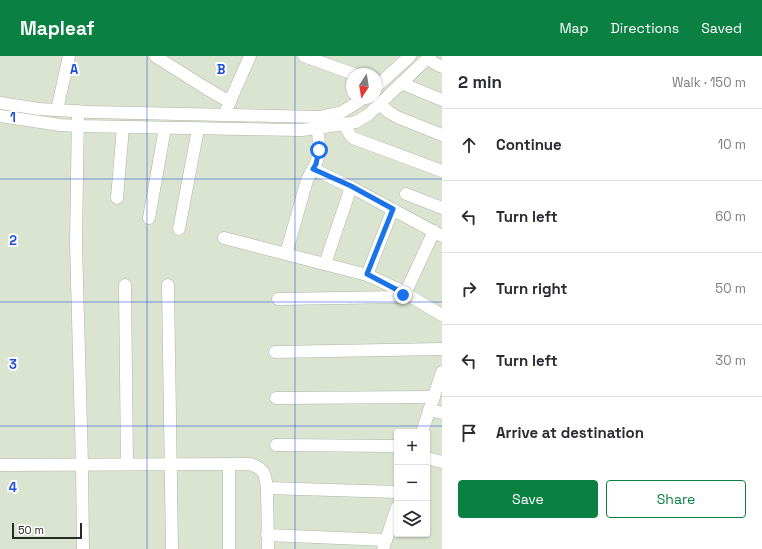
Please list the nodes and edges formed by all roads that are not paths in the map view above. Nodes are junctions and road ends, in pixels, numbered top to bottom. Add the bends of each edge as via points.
1 (69, 56) edge
2 (155, 56) edge
3 (250, 56) edge
4 (304, 56) edge
5 (410, 56) edge
6 (429, 57) edge
7 (442, 67) edge
8 (346, 71) edge
9 (382, 82) edge
10 (401, 83) junction
11 (442, 100) edge
12 (382, 101) edge
13 (230, 102) junction
14 (0, 103) edge
15 (355, 104) edge
16 (379, 104) joint
17 (57, 110) junction
18 (78, 111) junction
19 (224, 115) junction
20 (0, 116) edge
21 (300, 117) junction
22 (344, 124) junction
23 (78, 126) junction
24 (123, 127) junction
25 (165, 128) junction
26 (318, 128) junction
27 (198, 129) junction
28 (302, 130) junction
29 (442, 135) edge
30 (313, 169) junction
31 (442, 171) edge
32 (351, 186) junction
33 (406, 194) dead end
34 (117, 198) dead end
35 (442, 208) edge
36 (393, 209) junction
37 (149, 218) dead end
38 (179, 229) dead end
39 (438, 234) edge
40 (224, 238) dead end
41 (286, 254) junction
42 (325, 264) junction
43 (367, 274) junction
44 (125, 285) dead end
45 (168, 285) dead end
46 (405, 294) junction
47 (278, 299) dead end
48 (442, 315) edge
49 (442, 349) edge
50 (275, 352) dead end
51 (442, 376) edge
52 (434, 397) junction
53 (276, 398) dead end
54 (429, 410) junction
55 (442, 413) edge
56 (423, 429) edge
57 (276, 445) dead end
58 (394, 446) edge
59 (430, 459) edge
60 (442, 462) edge
61 (82, 464) junction
62 (127, 464) junction
63 (171, 464) junction
64 (229, 464) junction
65 (0, 465) edge
66 (267, 488) junction
67 (394, 492) edge
68 (394, 516) edge
69 (267, 535) junction
70 (385, 544) edge
71 (83, 549) edge
72 (172, 549) edge
73 (230, 549) edge
74 (268, 549) edge

1 - 17 street
2 - 13 street
3 - 13 street
4 - 8 street
5 - 9 street
6 - 7 street
6 - 10 street
10 - 11 street
10 - 12 street
13 - 19 street
14 - 17 street
15 - 21 street via 342,112 319,117
16 - 22 street via 356,122
16 - 29 street via 397,117
17 - 18 street
18 - 19 street
18 - 23 street
19 - 21 street
20 - 23 street
21 - 28 street
22 - 26 street
22 - 31 street via 353,138
23 - 24 street
23 - 61 street via 76,244
24 - 25 street
24 - 34 street
25 - 27 street
25 - 37 street
26 - 28 street
26 - 30 street via 319,150
27 - 28 street
27 - 38 street
30 - 32 street
30 - 41 street via 307,180
32 - 36 street
32 - 42 street
33 - 35 street
36 - 39 street
36 - 43 street
39 - 46 street
40 - 41 street
41 - 42 street
42 - 43 street
43 - 46 street
44 - 62 street
45 - 63 street
46 - 47 street
46 - 48 street
49 - 50 street
51 - 52 street
52 - 53 street
52 - 54 street
54 - 55 street
54 - 56 street
57 - 58 street
59 - 60 street
61 - 62 street
61 - 65 street
61 - 71 street
62 - 63 street
63 - 64 street
63 - 72 street
64 - 66 street via 250,464 259,467 266,478
64 - 73 street
66 - 67 street
66 - 69 street
68 - 70 street
69 - 70 street
69 - 74 street

